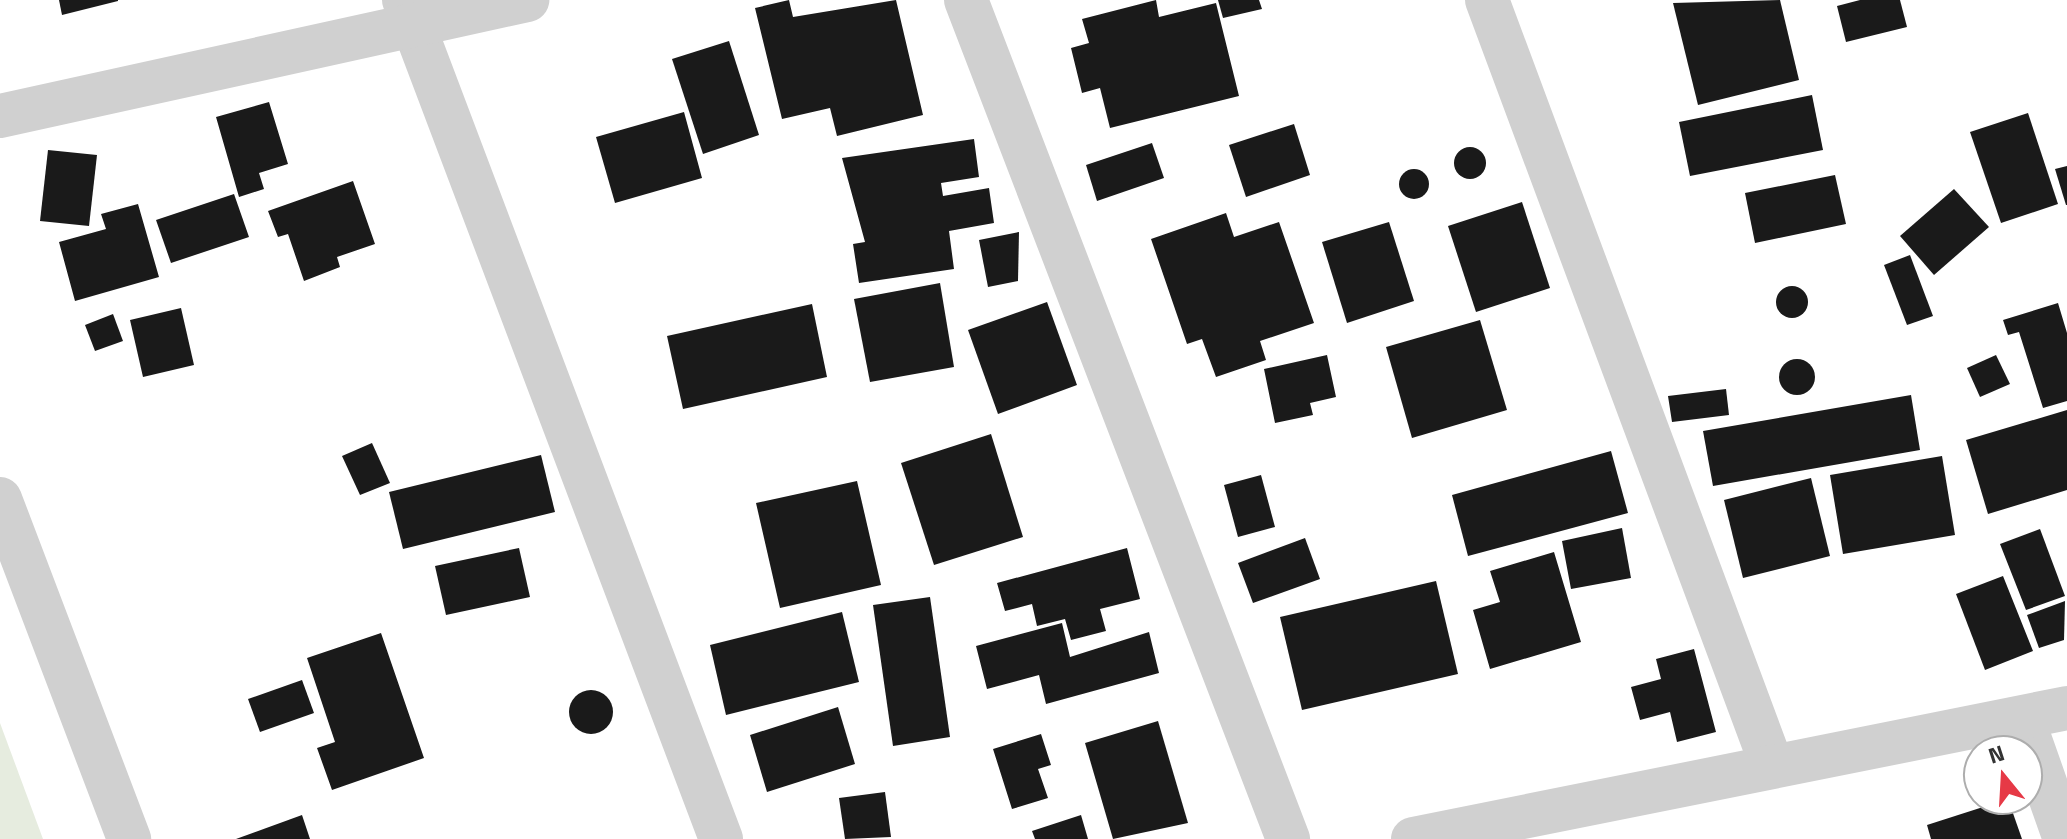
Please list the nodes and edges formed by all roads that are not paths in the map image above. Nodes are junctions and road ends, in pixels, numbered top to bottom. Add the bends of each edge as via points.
1 (527, 0) edge
2 (966, 0) edge
3 (1487, 0) edge
4 (409, 14) edge
5 (0, 116) edge
6 (0, 499) edge
7 (2067, 708) edge
8 (2023, 720) junction
9 (1772, 766) junction
10 (129, 839) edge
11 (721, 839) edge
12 (1288, 839) edge
13 (1413, 839) edge
14 (2065, 839) edge

1 - 4 street
2 - 12 street
3 - 9 street
4 - 5 street
4 - 11 street
6 - 10 street
7 - 8 street
8 - 9 street
8 - 14 street
9 - 13 street

